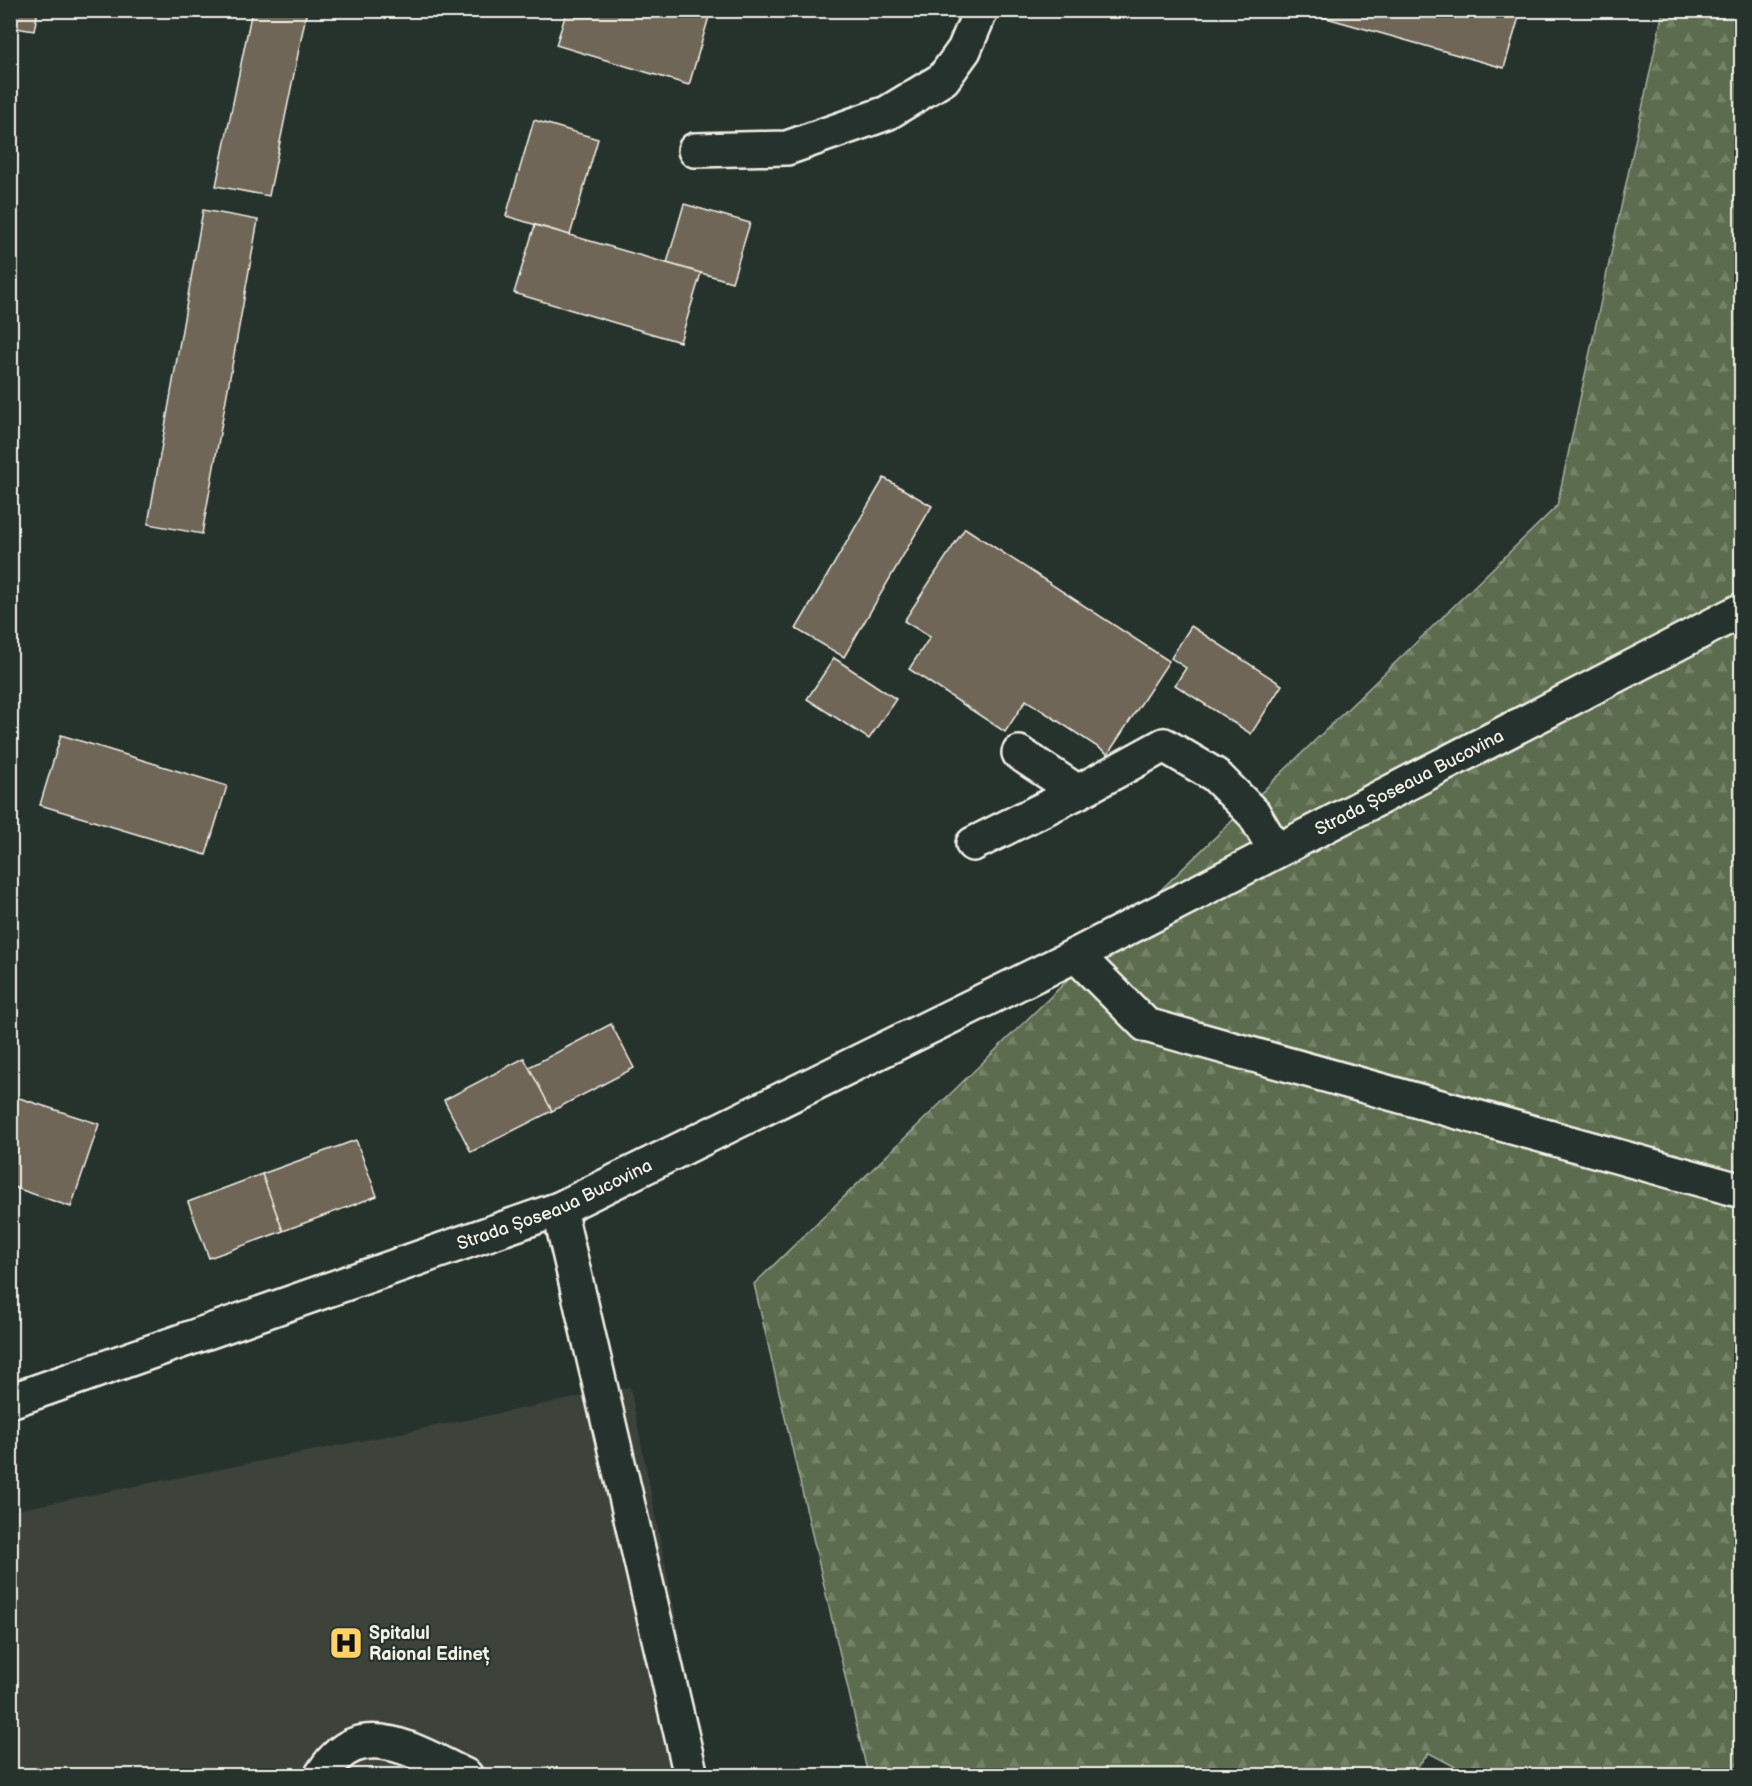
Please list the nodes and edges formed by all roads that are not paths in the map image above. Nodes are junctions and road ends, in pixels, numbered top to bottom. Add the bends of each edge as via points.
1 (981, 10) edge
2 (695, 150) dead end
3 (1742, 610) edge
4 (1019, 753) dead end
5 (1078, 792) junction
6 (973, 844) dead end
7 (1275, 850) junction
8 (1076, 955) junction
9 (1742, 1191) edge
10 (559, 1209) junction
11 (10, 1401) edge
12 (321, 1776) edge
13 (466, 1776) edge
14 (691, 1776) edge

1 - 2 main road via 964,50 943,78 887,113 787,148
3 - 7 main road, Strada Șoseaua Bucovina
4 - 5 main road
5 - 6 main road
5 - 7 main road via 1164,745 1215,775 1254,814
7 - 8 main road, Strada Șoseaua Bucovina
8 - 9 main road via 1146,1025
8 - 10 main road, Strada Șoseaua Bucovina
10 - 11 main road, Strada Șoseaua Bucovina
10 - 14 main road
12 - 13 main road via 336,1756 349,1747 363,1741 380,1741 395,1743

